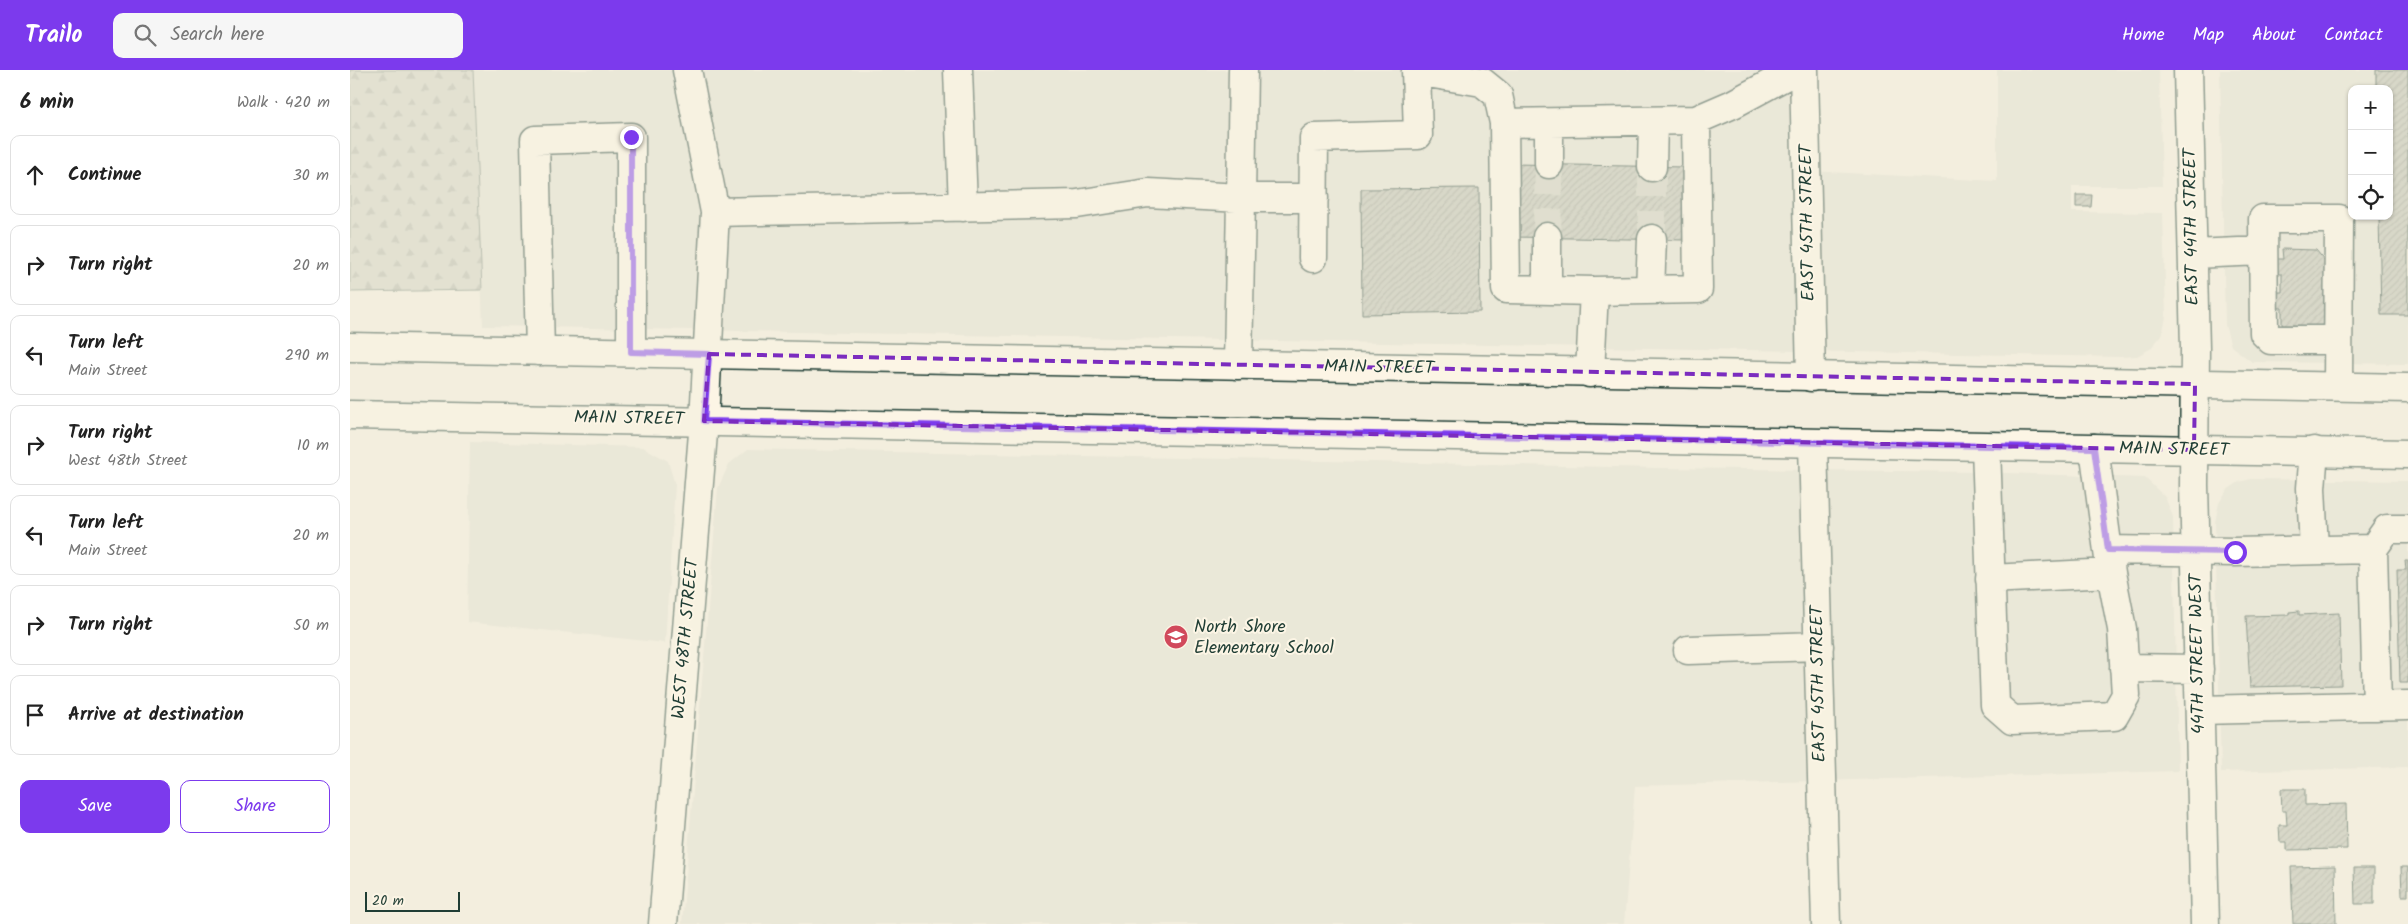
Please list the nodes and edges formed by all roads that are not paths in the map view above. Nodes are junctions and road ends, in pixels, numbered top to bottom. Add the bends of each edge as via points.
1 (687, 70) edge
2 (958, 70) edge
3 (1243, 70) edge
4 (1796, 70) edge
5 (1804, 70) edge
6 (2188, 70) edge
7 (1416, 71) edge
8 (1696, 120) junction
9 (1653, 121) junction
10 (1504, 123) junction
11 (1549, 123) junction
12 (1549, 164) tunnel mouth
13 (1652, 167) tunnel mouth
14 (1241, 198) junction
15 (1314, 198) junction
16 (963, 207) junction
17 (715, 212) junction
18 (1547, 237) tunnel mouth
19 (1652, 239) tunnel mouth
20 (2262, 251) junction
21 (2193, 254) junction
22 (1313, 258) dead end
23 (1547, 290) junction
24 (1650, 290) junction
25 (1594, 291) junction
26 (2338, 340) junction
27 (350, 347) edge
28 (540, 351) junction
29 (631, 352) junction
30 (709, 354) junction
31 (1238, 365) junction
32 (1590, 373) junction
33 (1811, 377) junction
34 (2195, 384) junction
35 (2338, 386) junction
36 (2408, 388) edge
37 (350, 414) edge
38 (704, 421) junction
39 (1813, 444) junction
40 (1986, 447) junction
41 (2094, 448) junction
42 (2194, 450) junction
43 (2314, 451) junction
44 (2408, 454) edge
45 (2408, 528) edge
46 (2314, 549) junction
47 (2373, 549) junction
48 (2196, 551) junction
49 (2109, 562) junction
50 (1990, 579) junction
51 (1818, 646) junction
52 (1688, 650) dead end
53 (2124, 668) junction
54 (2199, 669) junction
55 (2408, 705) edge
56 (2377, 706) junction
57 (2200, 710) junction
58 (663, 924) edge
59 (1826, 924) edge
60 (2205, 924) edge

1 - 17 main road, WEST 48TH STREET
2 - 16 main road
3 - 14 main road
4 - 8 main road
5 - 33 main road, EAST 45TH STREET
6 - 21 main road, EAST 44TH STREET
7 - 10 main road via 1482,82 1498,94
7 - 15 main road via 1418,135 1314,138
8 - 9 main road
8 - 24 main road via 1698,289
9 - 11 main road
9 - 13 main road
10 - 11 main road
10 - 23 main road via 1506,289
11 - 12 main road
14 - 15 main road
14 - 16 main road via 1148,193 1078,204
14 - 31 main road
15 - 22 main road
16 - 17 main road
17 - 30 main road, WEST 48TH STREET
18 - 23 main road
19 - 24 main road
20 - 21 main road
20 - 26 main road via 2264,333 2271,340
20 - 26 main road via 2263,219 2339,219
21 - 34 main road, EAST 44TH STREET
23 - 25 main road
24 - 25 main road
25 - 32 main road
26 - 35 main road
27 - 28 main road, MAIN STREET
28 - 29 main road, MAIN STREET
28 - 29 main road via 534,140 631,137
29 - 30 main road, MAIN STREET
30 - 31 main road, MAIN STREET
30 - 38 main road, WEST 48TH STREET
31 - 32 main road, MAIN STREET
32 - 33 main road, MAIN STREET
33 - 34 main road, MAIN STREET
34 - 35 main road, MAIN STREET
34 - 42 main road, 44TH STREET WEST
35 - 36 main road, MAIN STREET
37 - 38 main road, MAIN STREET
38 - 39 main road, MAIN STREET
38 - 58 main road, WEST 48TH STREET
39 - 40 main road, MAIN STREET
39 - 51 main road, EAST 45TH STREET
40 - 41 main road, MAIN STREET
40 - 50 main road
41 - 42 main road, MAIN STREET
41 - 49 main road
42 - 43 main road, MAIN STREET
42 - 48 main road, 44TH STREET WEST
43 - 44 main road, MAIN STREET
43 - 46 main road via 2311,488
45 - 47 main road via 2387,529
46 - 47 main road
46 - 48 main road
47 - 56 main road
48 - 49 main road
48 - 54 main road, 44TH STREET WEST
49 - 50 main road
49 - 53 main road via 2122,629
50 - 53 main road via 1995,705 2012,720 2114,716 2126,695
51 - 52 main road
51 - 59 main road, EAST 45TH STREET
53 - 54 main road
54 - 57 main road, 44TH STREET WEST
55 - 56 main road
56 - 57 main road
57 - 60 main road, 44TH STREET WEST

